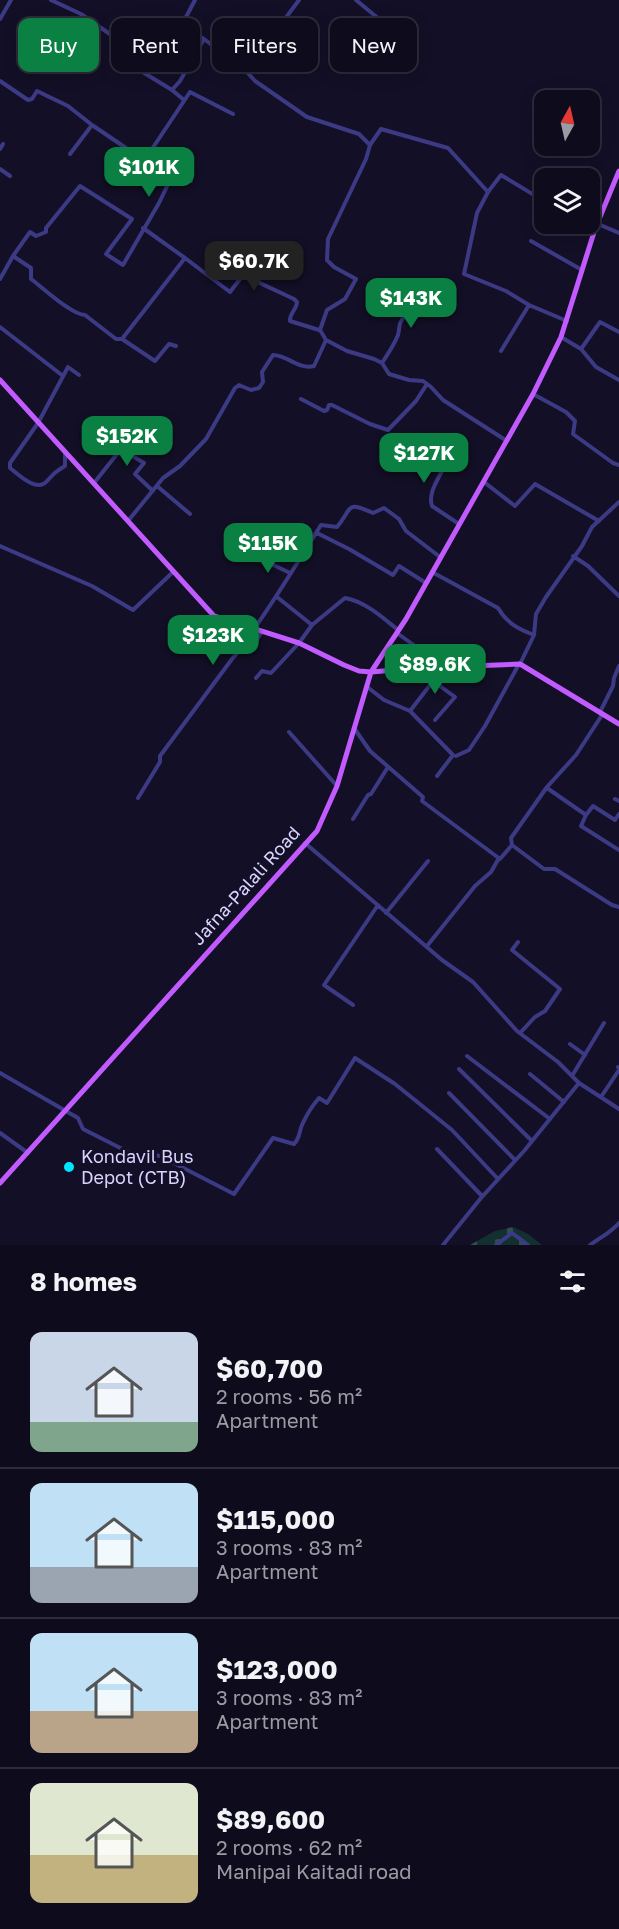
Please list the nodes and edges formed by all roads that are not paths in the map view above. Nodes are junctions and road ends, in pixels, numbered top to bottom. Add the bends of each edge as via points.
1 (11, 0) edge
2 (51, 0) edge
3 (195, 0) edge
4 (299, 0) edge
5 (356, 0) edge
6 (286, 18) edge
7 (378, 18) edge
8 (0, 19) edge
9 (204, 39) junction
10 (212, 45) edge
11 (247, 72) edge
12 (0, 81) edge
13 (172, 90) junction
14 (184, 100) junction
15 (233, 114) dead end
16 (92, 125) junction
17 (3, 144) dead end
18 (370, 145) junction
19 (0, 149) edge
20 (70, 154) dead end
21 (146, 158) junction
22 (0, 169) edge
23 (619, 171) edge
24 (172, 172) junction
25 (10, 176) dead end
26 (191, 181) dead end
27 (488, 192) junction
28 (534, 195) edge
29 (600, 217) edge
30 (143, 228) junction
31 (600, 228) edge
32 (619, 233) edge
33 (594, 234) edge
34 (531, 241) dead end
35 (13, 256) junction
36 (186, 258) junction
37 (582, 270) junction
38 (0, 279) edge
39 (435, 295) dead end
40 (529, 305) junction
41 (567, 321) junction
42 (0, 327) edge
43 (320, 330) junction
44 (619, 332) edge
45 (561, 337) junction
46 (122, 339) junction
47 (326, 340) junction
48 (176, 346) dead end
49 (581, 349) junction
50 (501, 351) dead end
51 (382, 363) junction
52 (79, 375) dead end
53 (63, 376) junction
54 (0, 380) edge
55 (619, 380) edge
56 (427, 384) junction
57 (533, 394) junction
58 (301, 399) dead end
59 (38, 423) junction
60 (448, 435) dead end
61 (507, 441) junction
62 (65, 452) junction
63 (619, 465) edge
64 (483, 482) junction
65 (93, 484) junction
66 (157, 486) junction
67 (153, 491) junction
68 (619, 502) edge
69 (190, 514) dead end
70 (599, 521) junction
71 (128, 522) junction
72 (460, 524) junction
73 (316, 533) junction
74 (0, 546) edge
75 (253, 555) dead end
76 (573, 556) junction
77 (440, 557) junction
78 (173, 572) junction
79 (432, 572) junction
80 (291, 573) junction
81 (426, 583) junction
82 (619, 596) edge
83 (277, 597) junction
84 (312, 625) junction
85 (254, 629) junction
86 (262, 631) junction
87 (398, 631) junction
88 (534, 635) junction
89 (299, 643) junction
90 (519, 664) junction
91 (619, 666) edge
92 (444, 667) junction
93 (371, 672) junction
94 (256, 678) dead end
95 (433, 681) junction
96 (366, 686) junction
97 (410, 711) junction
98 (601, 714) junction
99 (435, 720) dead end
100 (619, 724) edge
101 (354, 728) junction
102 (290, 732) dead end
103 (456, 756) dead end
104 (388, 767) junction
105 (437, 776) dead end
106 (337, 786) junction
107 (547, 788) junction
108 (138, 798) dead end
109 (619, 814) edge
110 (586, 815) junction
111 (353, 819) dead end
112 (305, 843) junction
113 (512, 845) junction
114 (619, 850) edge
115 (499, 858) junction
116 (428, 861) dead end
117 (378, 905) junction
118 (619, 907) edge
119 (386, 913) junction
120 (518, 942) dead end
121 (427, 946) junction
122 (353, 1005) dead end
123 (604, 1023) dead end
124 (520, 1033) junction
125 (570, 1044) dead end
126 (585, 1055) junction
127 (467, 1056) dead end
128 (619, 1068) edge
129 (459, 1069) dead end
130 (0, 1073) edge
131 (530, 1074) dead end
132 (572, 1076) junction
133 (579, 1083) junction
134 (449, 1093) dead end
135 (601, 1098) junction
136 (564, 1102) junction
137 (619, 1109) edge
138 (65, 1110) junction
139 (550, 1119) junction
140 (0, 1133) edge
141 (532, 1141) junction
142 (437, 1149) dead end
143 (28, 1153) junction
144 (515, 1160) junction
145 (498, 1179) junction
146 (0, 1183) edge
147 (482, 1196) junction
148 (619, 1223) edge
149 (442, 1245) edge
150 (496, 1245) edge
151 (528, 1245) edge
152 (590, 1245) edge

1 - 8 street
2 - 13 street via 81,14 140,55 136,61 141,71
3 - 9 street via 186,17 189,30
4 - 6 street
5 - 7 street
9 - 10 street
9 - 13 street
11 - 18 street via 307,117 359,134
12 - 16 street via 28,100 37,91 53,97
13 - 14 street
14 - 15 street via 190,92
14 - 21 street
16 - 20 street
16 - 21 street
17 - 19 street
18 - 27 street via 381,129 448,148
18 - 43 street via 327,246 327,260 355,281 345,299 327,310
21 - 24 street
22 - 25 street
23 - 29 main road, Jafna-Palali Road
24 - 26 street
24 - 30 street
27 - 28 street via 501,175
27 - 40 street via 477,213 464,274
30 - 35 street via 123,264 106,254 132,219 80,186 46,232 36,236 30,232
30 - 36 street
31 - 32 street
33 - 37 main road, Jafna-Palali Road
34 - 37 street
35 - 38 street
35 - 46 street via 31,268 31,279 62,303 116,339
36 - 43 street via 230,292 243,275 294,299 297,308 290,321
36 - 46 street
37 - 41 main road, Jafna-Palali Road
39 - 51 street via 416,317 405,316 401,320 399,332
40 - 41 street
40 - 50 street
41 - 45 main road, Jafna-Palali Road
42 - 53 street
43 - 47 street
44 - 49 street via 600,322
45 - 49 street
45 - 57 main road, Jafna-Palali Road
46 - 48 street via 155,361 169,344
47 - 51 street
47 - 66 street via 314,366 294,364 273,355 262,372 259,388 235,388 206,439
49 - 55 street via 596,367
51 - 56 street via 389,374
52 - 53 street via 68,366
53 - 59 street
54 - 59 main road
56 - 58 street via 388,430 332,405 324,411
56 - 61 street via 443,400
57 - 61 main road, Jafna-Palali Road
57 - 63 street via 566,412 575,421 573,434
59 - 62 main road
59 - 62 street via 9,468 32,484 42,485 65,465
60 - 72 street via 432,454 442,471 430,501
61 - 64 main road, Jafna-Palali Road
62 - 65 main road
64 - 70 street via 515,506 535,484
64 - 72 main road, Jafna-Palali Road
65 - 67 street via 121,449 144,463 135,474
65 - 71 main road
66 - 67 street
66 - 69 street
67 - 71 street
68 - 70 street
70 - 76 street
71 - 78 main road
72 - 77 main road, Jafna-Palali Road
73 - 77 street via 323,524 337,527 353,506 373,513 384,508
73 - 80 street
73 - 81 street via 393,576 399,567
74 - 78 street via 92,586 133,610
75 - 80 street
76 - 82 street
76 - 88 street via 536,614
77 - 79 main road, Jafna-Palali Road
78 - 85 main road via 214,616
79 - 81 main road, Jafna-Palali Road
79 - 88 street via 498,608 512,625
80 - 83 street
81 - 87 main road, Jafna-Palali Road
83 - 84 street
83 - 85 street
84 - 87 street via 345,598 376,612
84 - 89 street
85 - 86 main road
86 - 89 main road
86 - 108 street via 251,650 238,652 232,659 175,733
87 - 92 street
87 - 93 main road, Jafna-Palali Road
88 - 90 street
89 - 93 main road via 350,668
89 - 94 street via 271,673 262,671
90 - 92 main road
90 - 98 main road
90 - 103 street via 470,750
91 - 98 street
92 - 93 main road
92 - 95 street
93 - 96 main road, Jafna-Palali Road
95 - 97 street
95 - 99 street via 454,697
96 - 97 street via 384,700
96 - 101 main road, Jafna-Palali Road
97 - 105 street via 453,755
98 - 100 main road
98 - 107 street via 576,755
101 - 104 street via 370,752
101 - 106 main road, Jafna-Palali Road
102 - 106 street
104 - 111 street
104 - 115 street via 423,797 422,801
106 - 112 main road, Jafna-Palali Road via 317,831
107 - 110 street
107 - 113 street via 511,838
109 - 110 street via 615,820 592,806
110 - 114 street via 580,826
112 - 117 street
112 - 138 main road, Jafna-Palali Road
113 - 115 street
113 - 118 street via 544,869 555,869
115 - 121 street
116 - 119 street
117 - 119 street
117 - 122 street via 324,984
119 - 121 street
120 - 124 street via 512,950 560,989 545,1011
121 - 124 street via 473,982
123 - 126 street
124 - 132 street
125 - 126 street
126 - 132 street
127 - 139 street
128 - 135 street
129 - 141 street
130 - 138 street
131 - 136 street
132 - 133 street
133 - 135 street
133 - 136 street
134 - 144 street
135 - 137 street
136 - 139 street
138 - 143 main road, Jafna-Palali Road
138 - 145 street via 91,1134 140,1158 149,1154 160,1156 234,1194 273,1138 297,1142 314,1104 319,1098 327,1103 355,1058 452,1130
139 - 141 street
140 - 143 street
141 - 144 street
142 - 147 street
143 - 146 main road, Jafna-Palali Road
144 - 145 street
145 - 147 street
147 - 149 street
148 - 152 street
150 - 151 street via 512,1233

